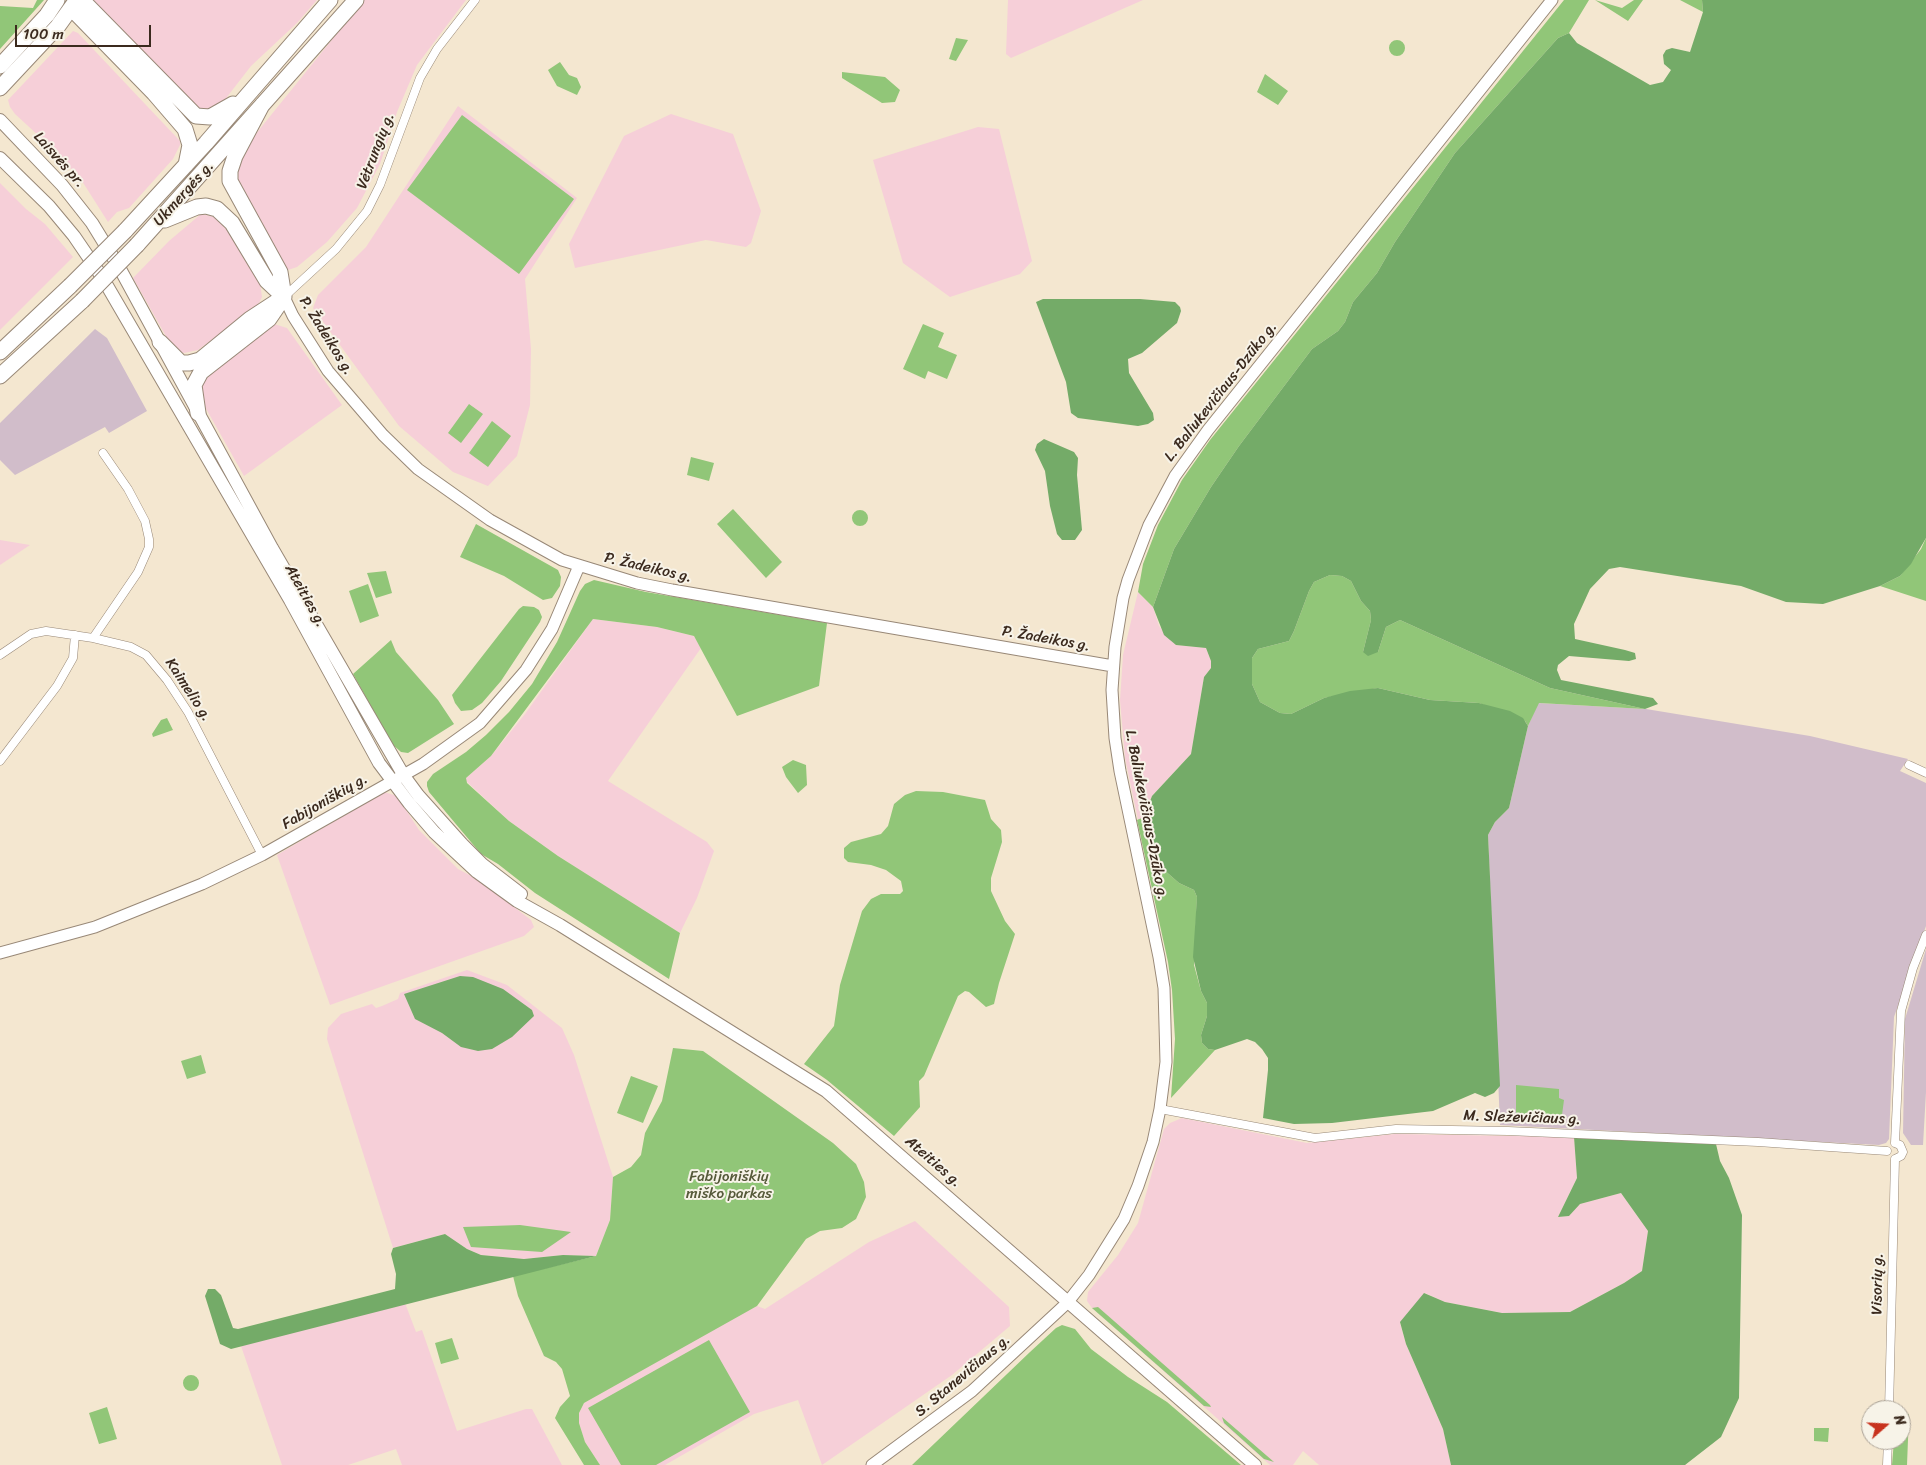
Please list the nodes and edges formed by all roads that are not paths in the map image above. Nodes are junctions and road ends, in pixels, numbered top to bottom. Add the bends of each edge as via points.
1 (57, 0) edge
2 (330, 0) edge
3 (356, 0) edge
4 (475, 0) edge
5 (1552, 0) edge
6 (74, 2) edge
7 (0, 66) edge
8 (0, 88) edge
9 (253, 90) junction
10 (262, 105) junction
11 (0, 120) edge
12 (0, 158) edge
13 (185, 166) junction
14 (159, 222) junction
15 (92, 223) joint
16 (284, 297) junction
17 (160, 342) junction
18 (0, 352) edge
19 (0, 376) edge
20 (198, 413) junction
21 (103, 453) dead end
22 (579, 566) junction
23 (75, 635) junction
24 (93, 638) junction
25 (0, 655) edge
26 (1113, 666) junction
27 (0, 761) edge
28 (1909, 765) dead end
29 (1926, 773) edge
30 (398, 778) junction
31 (262, 855) junction
32 (1926, 935) edge
33 (0, 953) edge
34 (1160, 1109) junction
35 (1895, 1143) junction
36 (1887, 1151) junction
37 (1895, 1160) junction
38 (1067, 1303) junction
39 (1889, 1400) edge
40 (1888, 1450) edge
41 (872, 1465) edge
42 (1255, 1465) edge
43 (1887, 1465) edge

1 - 7 highway
2 - 9 highway, Ukmergės g.
3 - 10 highway, Ukmergės g.
4 - 16 street, Vėtrungių g. via 437,49 420,78 380,185 366,211 336,249
5 - 26 main road, L. Baliukevičiaus-Dzūko g. via 1190,453 1160,501 1138,550 1123,598
6 - 8 highway
6 - 9 highway via 196,116 216,115
6 - 13 highway via 185,130 190,145
9 - 13 highway, Ukmergės g.
10 - 14 highway, Ukmergės g.
10 - 16 highway via 235,156 230,181 280,272
11 - 15 main road, Laisvės pr. via 56,178
12 - 30 main road, Ateities g. via 74,236 102,277 380,762
13 - 18 highway, Ukmergės g., bridge via 125,231
14 - 16 highway via 197,207 217,209 232,223 267,280
14 - 19 highway, Ukmergės g., bridge via 82,301
15 - 17 main road, Ateities g.
16 - 17 highway via 200,360 189,364 181,362
16 - 20 highway via 269,319 201,372 194,385
16 - 22 main road, P. Žadeikos g. via 334,379 383,436 418,469 502,528
17 - 20 main road, Ateities g.
20 - 30 main road, Ateities g.
21 - 24 street via 141,513 149,539 138,572
22 - 26 main road, P. Žadeikos g. via 637,583 695,594
22 - 30 main road, Fabijoniškių g. via 543,645 503,699 469,733
23 - 24 street, Kaimelio g.
23 - 25 street, Kaimelio g. via 46,631 31,634
23 - 27 street via 73,658 57,686
24 - 31 street, Kaimelio g. via 140,650 152,660 188,712
26 - 34 main road, L. Baliukevičiaus-Dzūko g. via 1112,712 1120,771 1164,988 1166,1062
28 - 29 street
30 - 31 main road, Fabijoniškių g.
30 - 38 main road, Ateities g. via 434,832 477,872 517,902 560,925 826,1091
31 - 33 main road, Fabijoniškių g. via 133,914
32 - 35 street via 1901,1011
34 - 36 street, M. Sleževičiaus g. via 1315,1138 1396,1129 1498,1131
34 - 38 main road, L. Baliukevičiaus-Dzūko g. via 1131,1205 1094,1267
35 - 36 street via 1889,1145
35 - 37 street via 1903,1152
36 - 37 street via 1888,1156
37 - 39 street, Visorių g.
38 - 41 main road, S. Stanevičiaus g. via 972,1391
38 - 42 main road, Ateities g.
40 - 43 street

